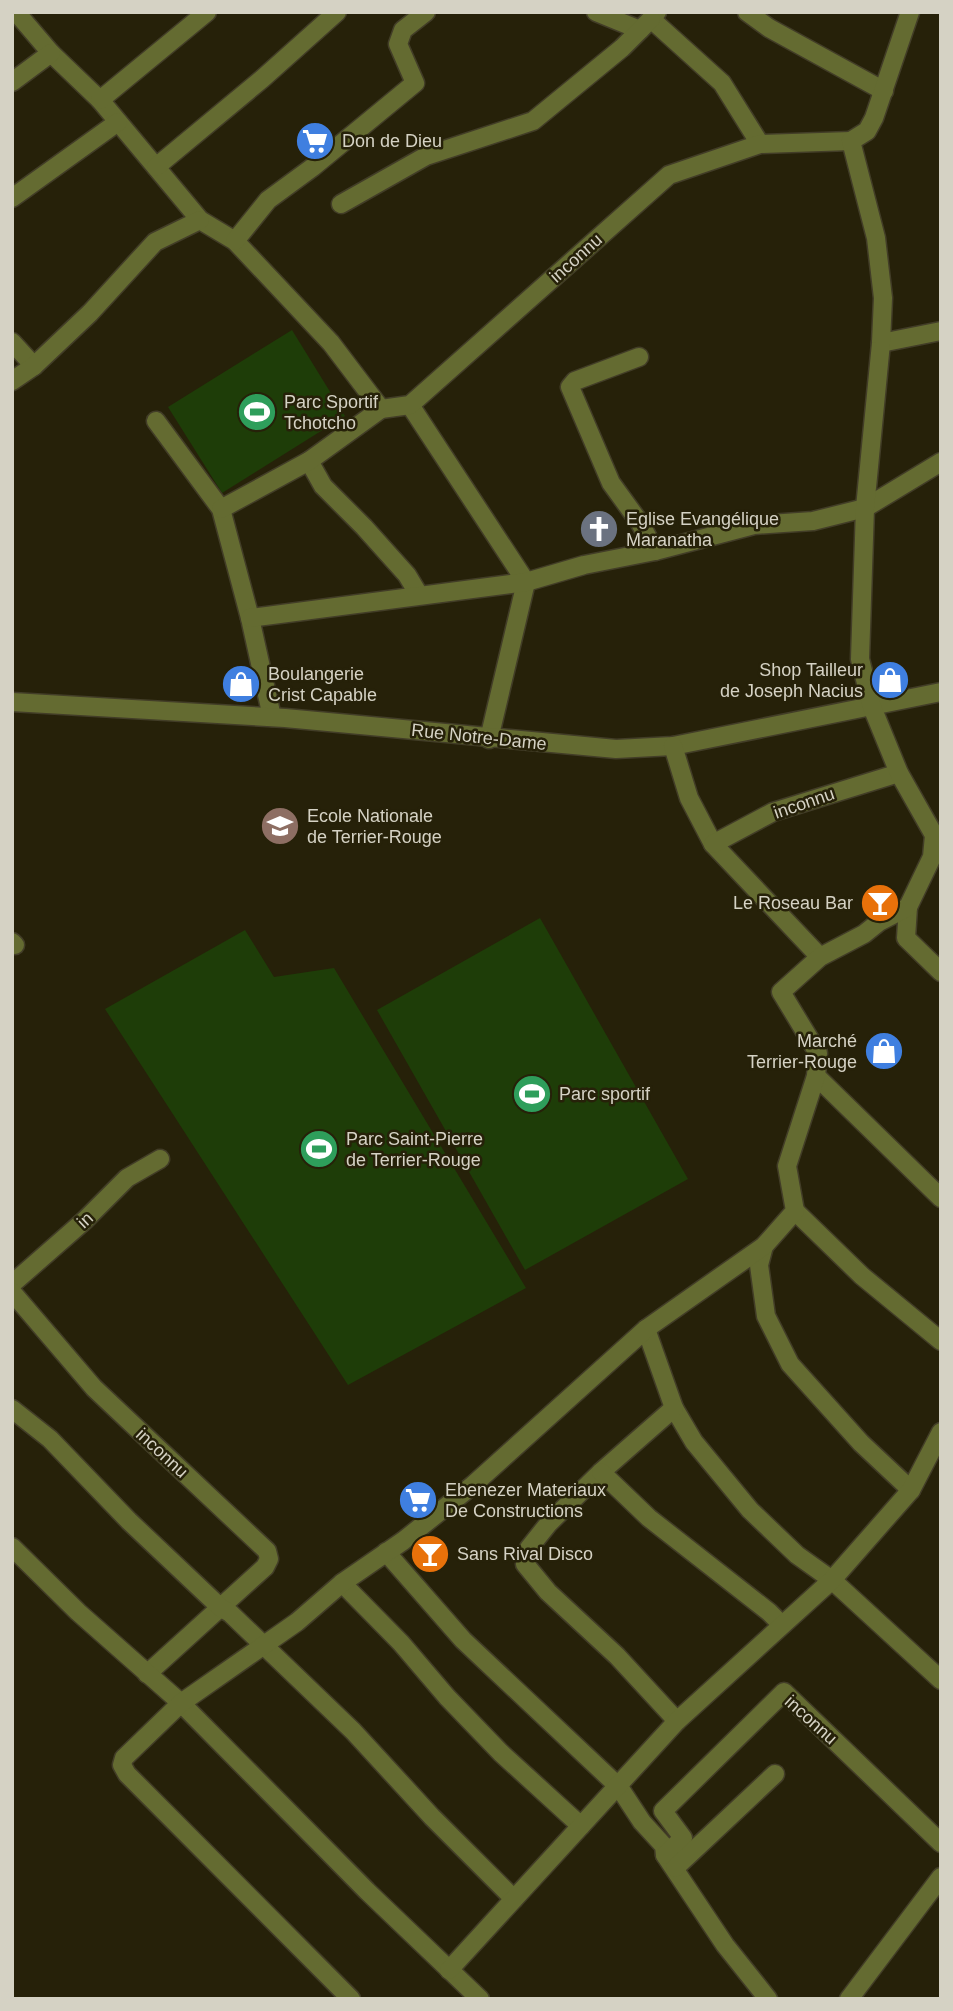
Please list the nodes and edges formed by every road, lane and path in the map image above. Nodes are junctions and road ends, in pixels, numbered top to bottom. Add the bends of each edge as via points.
1 (16, 12) edge
2 (207, 12) edge
3 (337, 12) edge
4 (426, 12) edge
5 (596, 12) edge
6 (747, 12) edge
7 (910, 12) edge
8 (649, 20) edge
9 (51, 53) junction
10 (12, 82) edge
11 (884, 91) junction
12 (100, 100) junction
13 (118, 122) junction
14 (851, 141) junction
15 (760, 144) junction
16 (156, 167) junction
17 (12, 198) edge
18 (341, 204) dead end
19 (200, 220) junction
20 (235, 241) junction
21 (941, 331) edge
22 (12, 342) edge
23 (881, 343) junction
24 (639, 357) dead end
25 (34, 366) junction
26 (12, 381) edge
27 (410, 405) junction
28 (381, 408) junction
29 (156, 421) dead end
30 (309, 461) junction
31 (941, 462) edge
32 (865, 508) junction
33 (221, 509) junction
34 (655, 551) junction
35 (526, 582) junction
36 (419, 596) junction
37 (250, 618) junction
38 (941, 692) edge
39 (12, 702) edge
40 (873, 707) junction
41 (272, 717) junction
42 (489, 739) junction
43 (673, 746) junction
44 (899, 773) junction
45 (937, 834) edge
46 (713, 844) junction
47 (908, 907) junction
48 (820, 957) junction
49 (941, 972) edge
50 (816, 1076) junction
51 (160, 1159) dead end
52 (941, 1198) edge
53 (795, 1211) junction
54 (764, 1246) junction
55 (12, 1284) edge
56 (12, 1292) edge
57 (646, 1329) junction
58 (941, 1341) edge
59 (674, 1408) junction
60 (12, 1409) edge
61 (941, 1432) edge
62 (601, 1472) junction
63 (911, 1490) junction
64 (12, 1547) edge
65 (386, 1552) junction
66 (832, 1580) junction
67 (342, 1583) junction
68 (221, 1608) junction
69 (782, 1625) junction
70 (264, 1644) junction
71 (147, 1674) junction
72 (941, 1680) edge
73 (181, 1703) junction
74 (677, 1721) junction
75 (775, 1774) dead end
76 (619, 1787) junction
77 (581, 1826) junction
78 (941, 1843) edge
79 (670, 1861) junction
80 (941, 1877) edge
81 (514, 1899) junction
82 (449, 1970) junction
83 (351, 1999) edge
84 (480, 1999) edge
85 (768, 1999) edge
86 (849, 1999) edge

1 - 9 street
2 - 12 street
3 - 16 street
4 - 20 street via 403,30 398,44 415,83 268,200
5 - 8 street
6 - 11 street
7 - 11 street
8 - 15 street via 722,83
8 - 18 street via 533,121 426,156
9 - 10 street
9 - 12 street
11 - 14 street via 867,131
12 - 13 street
13 - 16 street
13 - 17 street
14 - 15 street, inconnu
14 - 23 street via 876,238 883,298
15 - 27 street, inconnu via 669,176
16 - 19 street
19 - 20 street
19 - 25 street via 155,242
20 - 28 street via 331,343
21 - 23 street
22 - 25 street
23 - 32 street
24 - 34 street via 575,381 570,387 611,482
25 - 26 street
27 - 28 street
27 - 35 street
28 - 30 street
29 - 33 street
30 - 33 street
30 - 36 street via 323,486 407,575
31 - 32 street
32 - 34 street via 813,521 754,525
32 - 40 street via 860,659
33 - 37 street
34 - 35 street
35 - 36 street
35 - 42 street
36 - 37 street
37 - 41 street
38 - 40 street, Rue Notre-Dame
39 - 41 street, Rue Notre-Dame
40 - 43 street, Rue Notre-Dame
40 - 44 street
41 - 42 street, Rue Notre-Dame
42 - 43 street, Rue Notre-Dame via 617,749
43 - 46 street via 689,798
44 - 45 street
44 - 46 street, inconnu via 773,812
45 - 47 street via 932,857
46 - 48 street
47 - 48 street
47 - 49 street via 906,938
48 - 50 street via 781,992 818,1053
50 - 52 street
50 - 53 street via 787,1166
51 - 55 street, in via 127,1178
53 - 54 street
53 - 58 street via 862,1276
54 - 57 street
54 - 63 street via 759,1265 766,1316 790,1364 860,1443
56 - 68 street, inconnu via 94,1388 267,1551 265,1567
57 - 59 street
57 - 65 street via 473,1485
59 - 62 street
59 - 66 street via 694,1443 750,1510 797,1555
60 - 68 street via 50,1439
61 - 63 street
62 - 69 street via 649,1518
62 - 74 street via 549,1523 529,1548 525,1564
63 - 66 street
64 - 71 street
65 - 67 street
65 - 76 street via 463,1640
66 - 69 street
66 - 72 street
67 - 70 street
67 - 77 street via 501,1753
68 - 70 street
68 - 71 street, inconnu
69 - 74 street
70 - 73 street
70 - 81 street
71 - 73 street
73 - 82 street
73 - 83 street via 124,1758 127,1774
74 - 76 street
75 - 79 street
76 - 77 street
76 - 79 street via 664,1846
77 - 81 street
78 - 79 street, inconnu via 784,1692 663,1811 682,1838
79 - 85 street via 725,1945
80 - 86 street
81 - 82 street
82 - 84 street

